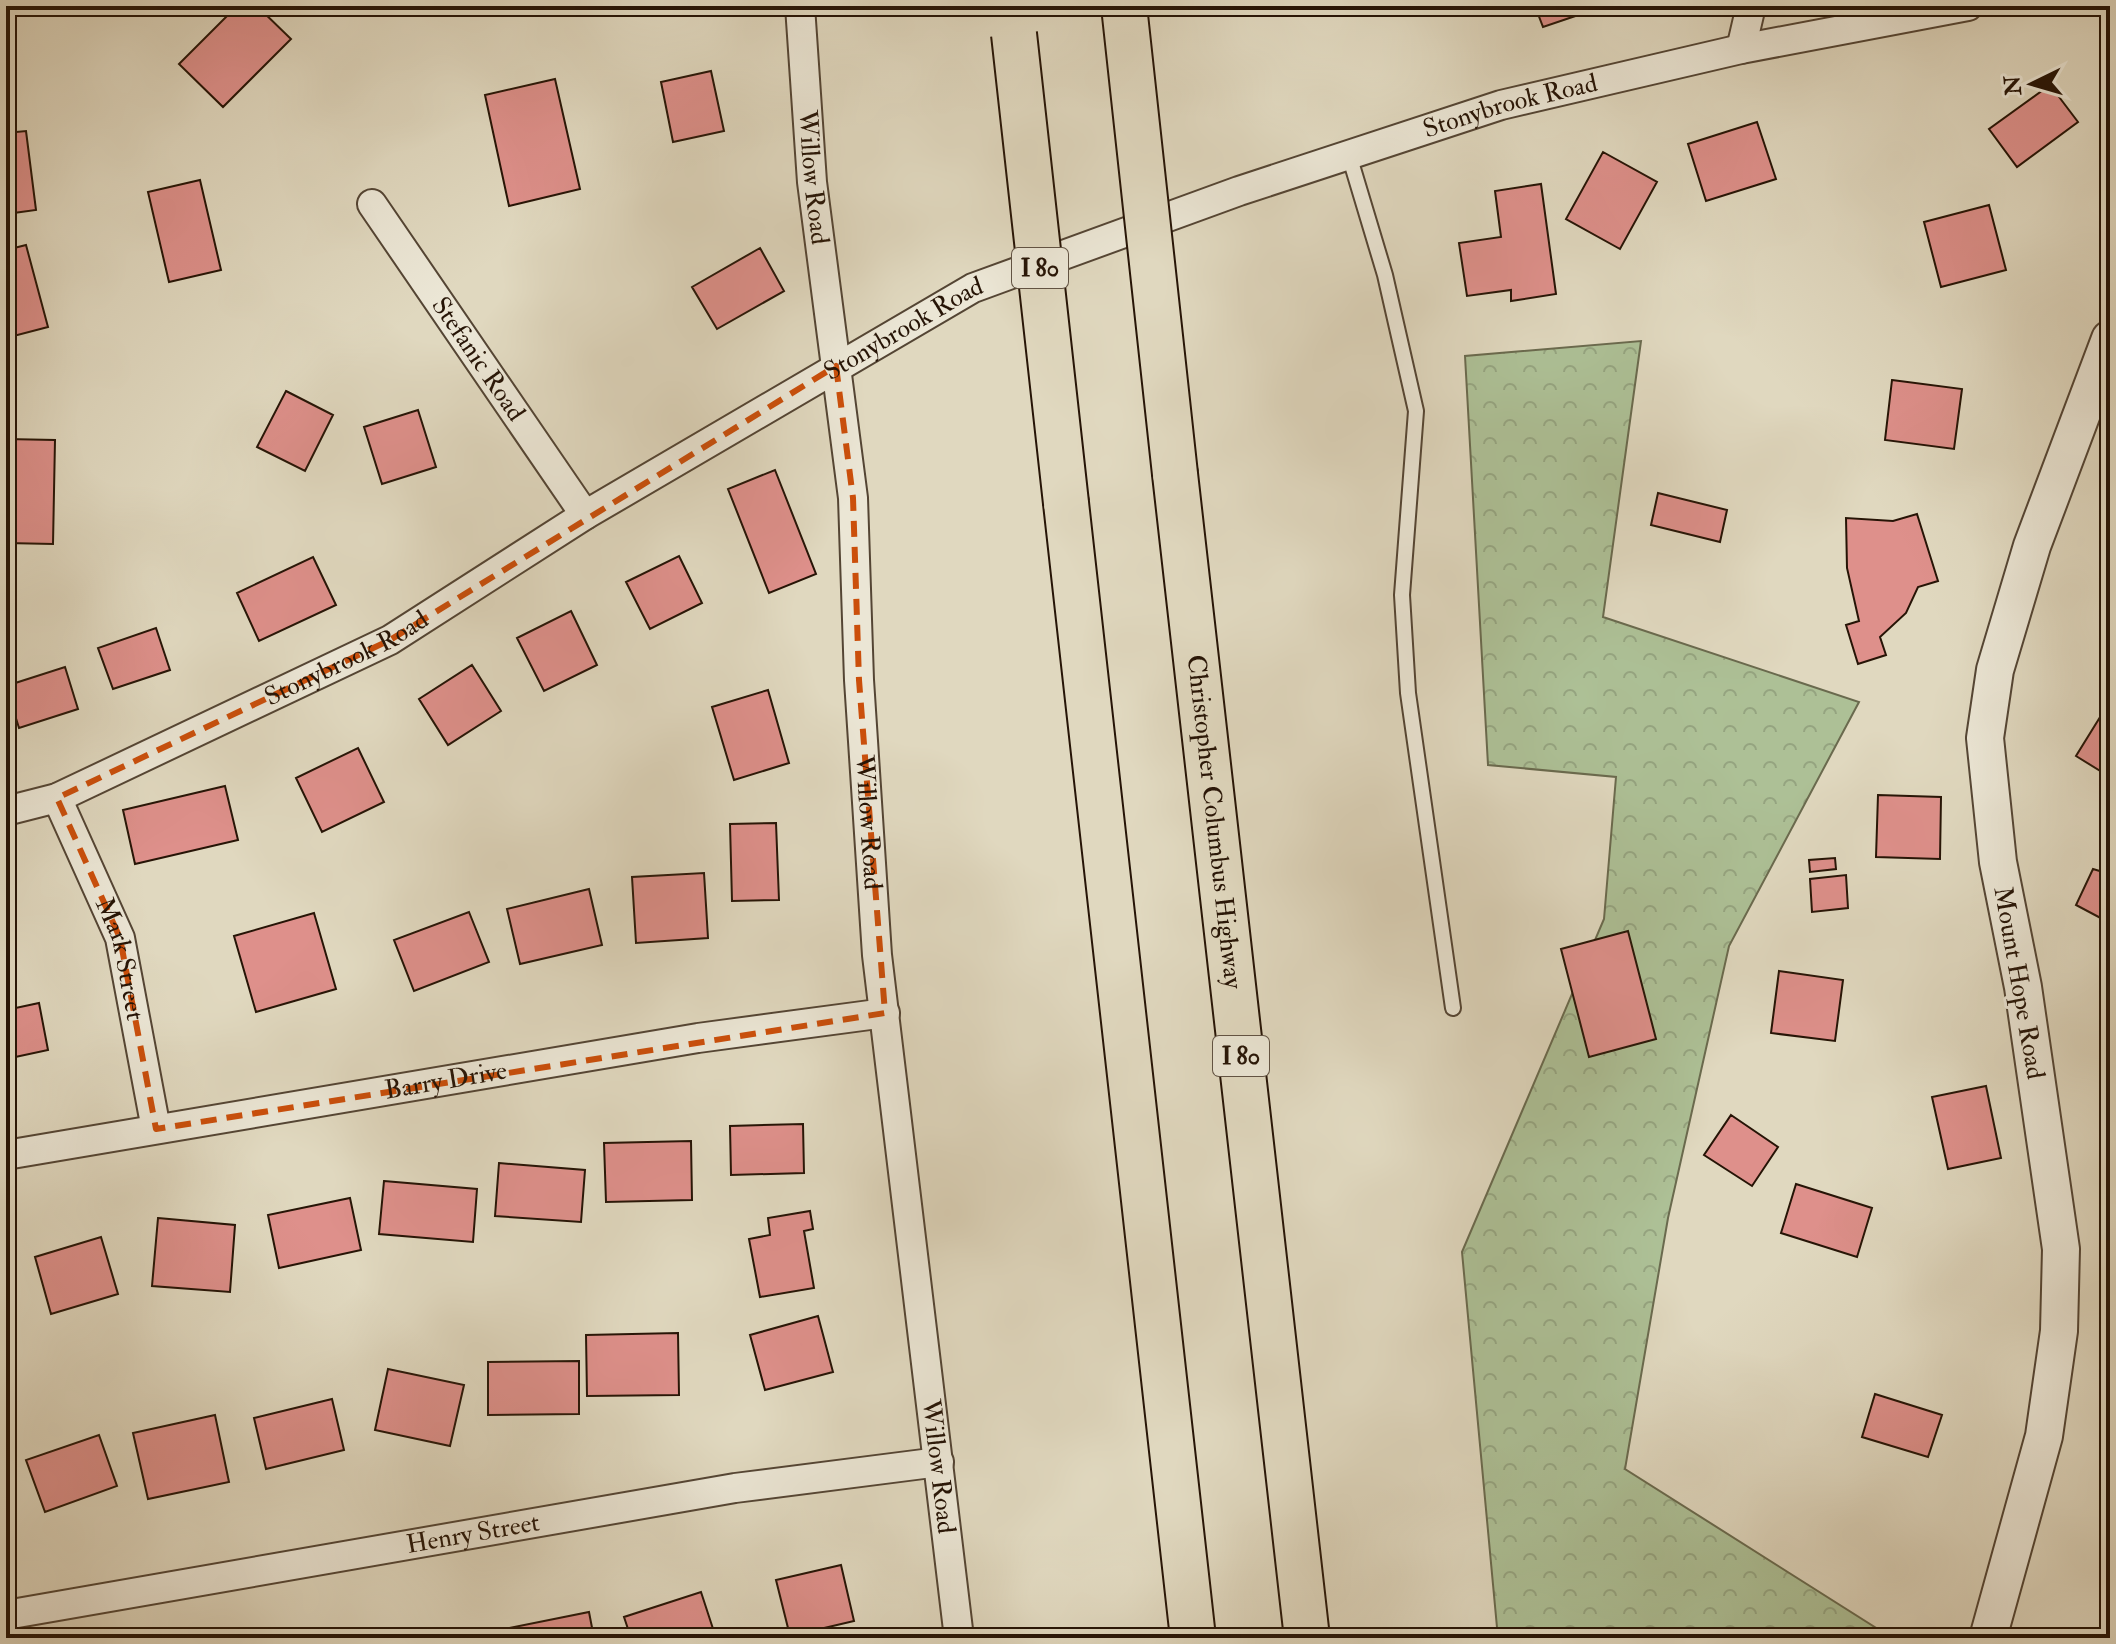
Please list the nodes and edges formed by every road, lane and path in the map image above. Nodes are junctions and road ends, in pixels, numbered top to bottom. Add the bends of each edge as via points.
1 (800, 6) edge
2 (1124, 6) edge
3 (1751, 6) edge
4 (1968, 6) edge
5 (1013, 20) edge
6 (1741, 49) junction
7 (1349, 155) junction
8 (372, 204) dead end
9 (2110, 339) edge
10 (836, 366) junction
11 (585, 515) junction
12 (57, 798) junction
13 (6, 811) edge
14 (1453, 1008) dead end
15 (885, 1013) junction
16 (156, 1129) junction
17 (6, 1155) edge
18 (939, 1462) junction
19 (6, 1615) edge
20 (959, 1638) edge
21 (1193, 1638) edge
22 (1307, 1638) edge
23 (1988, 1638) edge

1 - 10 street, Willow Road via 812,182
2 - 22 highway, Christopher Columbus Highway / I 80, bridge
3 - 6 street
4 - 6 street, Stonybrook Road
5 - 21 highway, I 80, bridge
6 - 7 street, Stonybrook Road via 1501,105
7 - 10 street, Stonybrook Road via 973,288
7 - 14 lane via 1385,275 1416,411 1402,595 1415,751
8 - 11 street, Stefanic Road
9 - 23 street, Mount Hope Road via 2032,546 1995,670 1985,738 1998,862 2023,987 2061,1249 2059,1331 2044,1436
10 - 11 street, Stonybrook Road
10 - 15 street, Willow Road via 853,498 859,680
11 - 12 street, Stonybrook Road via 390,640
12 - 13 street, Stonybrook Road
12 - 16 street, Mark Street via 120,938
15 - 16 street, Barry Drive via 698,1038
15 - 18 street, Willow Road
16 - 17 street, Barry Drive
18 - 19 street, Henry Street via 735,1488
18 - 20 street, Willow Road

